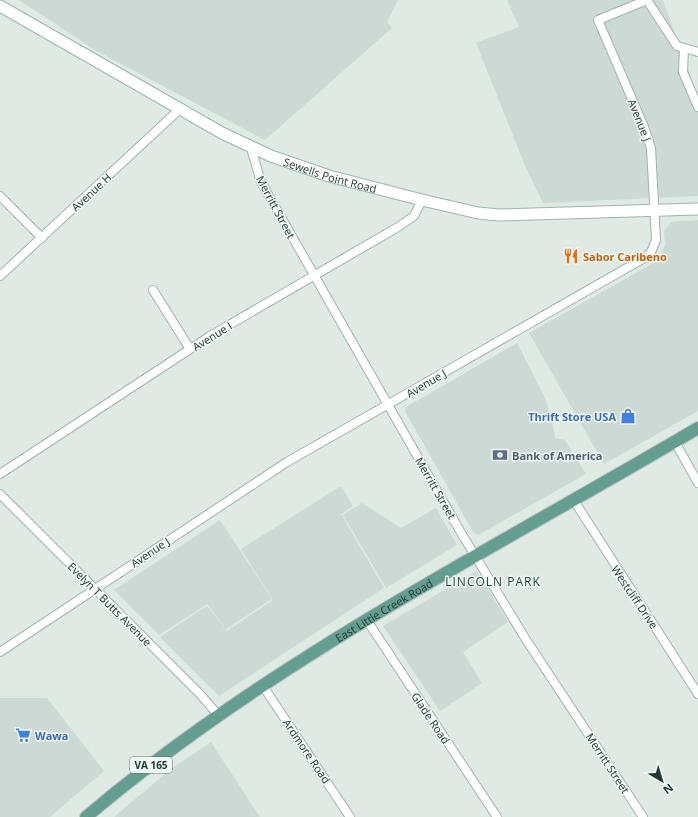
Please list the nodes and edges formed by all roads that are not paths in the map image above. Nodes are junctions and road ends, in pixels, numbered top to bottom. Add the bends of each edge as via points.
1 (647, 0) edge
2 (0, 6) edge
3 (684, 48) junction
4 (698, 52) edge
5 (698, 107) edge
6 (181, 108) junction
7 (251, 148) junction
8 (0, 196) edge
9 (422, 200) junction
10 (698, 209) edge
11 (654, 211) junction
12 (42, 238) junction
13 (314, 275) junction
14 (0, 276) edge
15 (153, 290) dead end
16 (190, 349) junction
17 (388, 405) junction
18 (698, 428) edge
19 (675, 442) junction
20 (0, 474) edge
21 (698, 483) edge
22 (0, 494) edge
23 (573, 499) junction
24 (475, 555) junction
25 (94, 589) junction
26 (366, 619) junction
27 (0, 652) edge
28 (263, 686) junction
29 (698, 694) edge
30 (219, 716) junction
31 (86, 817) edge
32 (350, 817) edge
33 (497, 817) edge
34 (643, 817) edge

1 - 3 street via 678,46
1 - 11 street, Avenue J via 598,20 649,140
2 - 6 main road, Sewells Point Road
3 - 4 street
3 - 5 street via 683,72
6 - 7 main road, Sewells Point Road
6 - 12 street, Avenue H
7 - 9 main road, Sewells Point Road via 284,162 329,176
7 - 13 street, Merritt Street via 261,182
8 - 12 street
9 - 11 main road, Sewells Point Road via 478,213 499,215
9 - 13 street, Avenue I via 414,216 404,223
10 - 11 main road, Sewells Point Road
11 - 17 street, Avenue J via 656,240 646,257
12 - 14 street, Avenue H
13 - 16 street, Avenue I
13 - 17 street, Merritt Street
15 - 16 street
16 - 20 street, Avenue I
17 - 24 street, Merritt Street
17 - 25 street, Avenue J via 287,462
18 - 19 main road, East Little Creek Road / VA 165
19 - 21 street
19 - 23 main road, East Little Creek Road / VA 165
22 - 25 street, Evelyn T Butts Avenue
23 - 24 main road, East Little Creek Road / VA 165
23 - 29 street, Westcliff Drive
24 - 26 main road, East Little Creek Road / VA 165
24 - 34 street, Merritt Street via 525,638
25 - 27 street, Avenue J
25 - 30 street, Evelyn T Butts Avenue
26 - 28 main road, East Little Creek Road / VA 165
26 - 33 street, Glade Road
28 - 30 main road, East Little Creek Road / VA 165
28 - 32 street, Ardmore Road
30 - 31 main road, East Little Creek Road / VA 165 via 139,773

